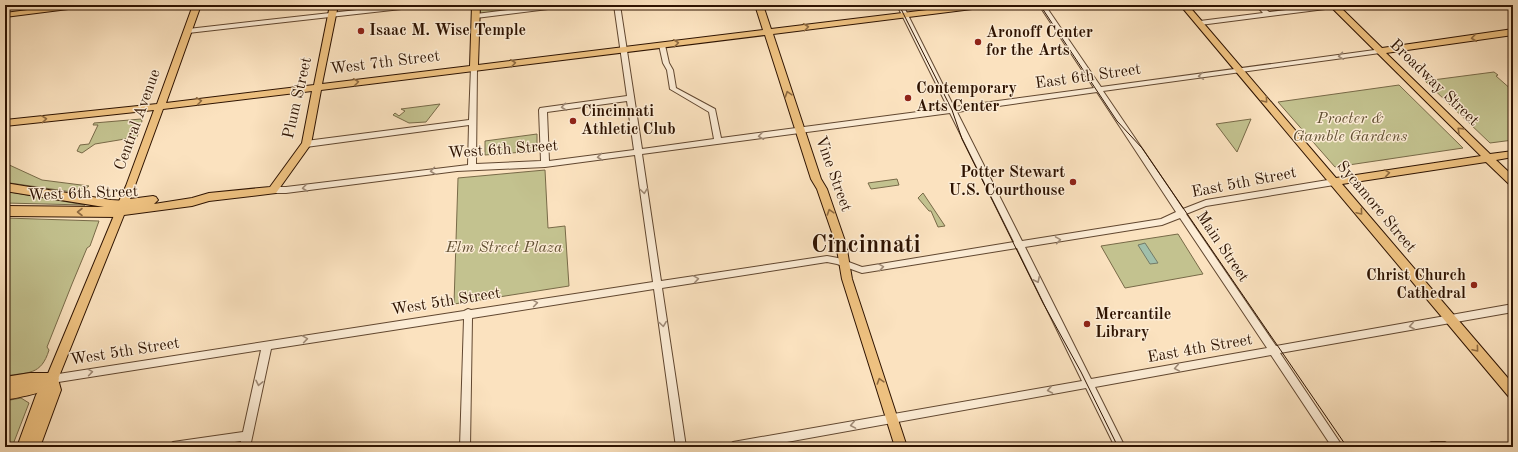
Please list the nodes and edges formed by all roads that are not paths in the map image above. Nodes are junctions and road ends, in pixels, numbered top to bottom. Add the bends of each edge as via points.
1 (84, 5) edge
2 (197, 5) edge
3 (334, 5) edge
4 (419, 5) edge
5 (476, 5) edge
6 (564, 5) edge
7 (617, 5) edge
8 (759, 5) edge
9 (900, 5) edge
10 (988, 5) edge
11 (1042, 5) edge
12 (1184, 5) edge
13 (1259, 5) edge
14 (1336, 5) edge
15 (332, 15) junction
16 (906, 15) junction
17 (1268, 15) junction
18 (5, 16) edge
19 (476, 16) junction
20 (1200, 23) junction
21 (188, 31) junction
22 (768, 32) junction
23 (1513, 32) edge
24 (662, 45) junction
25 (623, 50) junction
26 (1380, 51) junction
27 (474, 68) junction
28 (1240, 70) junction
29 (317, 87) junction
30 (1098, 90) junction
31 (630, 98) junction
32 (161, 106) junction
33 (953, 110) junction
34 (473, 122) junction
35 (5, 123) edge
36 (800, 131) junction
37 (718, 142) junction
38 (306, 144) junction
39 (638, 152) junction
40 (1513, 154) edge
41 (1488, 157) junction
42 (545, 164) junction
43 (472, 167) junction
44 (1334, 182) junction
45 (1513, 182) edge
46 (5, 187) edge
47 (273, 190) junction
48 (121, 208) junction
49 (5, 211) edge
50 (1181, 213) junction
51 (1020, 246) junction
52 (844, 263) junction
53 (657, 285) junction
54 (1513, 308) edge
55 (468, 313) junction
56 (1451, 319) junction
57 (267, 345) junction
58 (1273, 351) junction
59 (52, 379) junction
60 (5, 383) edge
61 (1088, 384) junction
62 (22, 386) junction
63 (1513, 393) edge
64 (5, 394) edge
65 (892, 418) junction
66 (248, 436) junction
67 (23, 447) edge
68 (34, 447) edge
69 (173, 447) edge
70 (245, 447) edge
71 (465, 447) edge
72 (681, 447) edge
73 (733, 447) edge
74 (901, 447) edge
75 (1120, 447) edge
76 (1338, 447) edge
77 (1431, 447) edge
78 (1445, 447) edge

1 - 18 main road
2 - 21 main road, Central Avenue
3 - 15 main road, Plum Street
4 - 15 street
5 - 19 main road
6 - 19 street
7 - 25 street
8 - 22 main road, Vine Street
9 - 16 street
10 - 16 main road, West 7th Street
11 - 30 street, Main Street
12 - 20 main road, Sycamore Street
13 - 17 street
14 - 17 street
14 - 26 main road, Broadway Street
15 - 21 street
15 - 29 main road, Plum Street
22 -> 16 main road, West 7th Street
16 - 33 street
17 - 20 street
19 - 27 main road
20 - 28 main road, Sycamore Street
21 - 32 main road, Central Avenue
24 -> 22 main road, West 7th Street
36 -> 22 main road, Vine Street
23 -> 26 main road
24 - 25 main road, West 7th Street
24 - 37 street via 673,89 712,110
27 -> 25 main road, West 7th Street
25 - 31 street
26 -> 28 street, East 6th Street
41 -> 26 main road, Broadway Street
29 -> 27 main road, West 7th Street
27 - 34 street
28 -> 30 street, East 6th Street
28 -> 44 main road, Sycamore Street
32 -> 29 main road, West 7th Street
29 - 38 main road, Plum Street
30 - 33 street, East 6th Street
30 - 50 street, Main Street
31 - 39 street
31 -> 42 street via 543,110
35 -> 32 main road, West 7th Street
32 - 48 main road, Central Avenue
33 - 36 street, East 6th Street
33 - 51 street
34 - 38 street
34 - 43 street
36 -> 37 street, West 6th Street
52 -> 36 main road, Vine Street via 841,244
37 - 39 street, West 6th Street
38 - 47 main road, Plum Street
39 -> 42 street, West 6th Street
39 -> 53 street
40 - 41 main road, East 5th Street
44 -> 41 main road, East 5th Street
41 - 45 main road, Broadway Street
42 - 43 street, West 6th Street
43 -> 47 street, West 6th Street
44 - 50 street, East 5th Street via 1197,204
44 -> 56 main road, Sycamore Street
46 - 48 highway via 111,204
47 - 48 main road, West 6th Street via 208,197 192,202
48 -> 49 highway, West 6th Street
48 - 59 main road, Central Avenue
51 -> 50 street, East 5th Street via 1154,224 1170,220
50 - 58 street, Main Street
52 -> 51 street, East 5th Street via 862,270
51 -> 61 street
53 -> 52 street, West 5th Street via 827,259
65 -> 52 main road, Vine Street
55 -> 53 street, West 5th Street
53 -> 72 street
54 - 56 street, East 4th Street
57 -> 55 street, West 5th Street
55 - 71 street
56 -> 58 street, East 4th Street
56 -> 63 main road, Sycamore Street
59 -> 57 street, West 5th Street
57 -> 66 street
58 -> 61 street, East 4th Street
58 - 76 street, Main Street
59 - 62 highway via 34,388
59 - 67 main road, Central Avenue via 42,395
59 - 68 main road, Central Avenue via 55,390
60 - 62 highway
61 -> 65 street, East 4th Street
61 - 75 street
62 - 64 highway
65 -> 73 street, East 4th Street
65 - 74 main road, Vine Street
66 - 69 street
66 - 70 street
77 - 78 street

